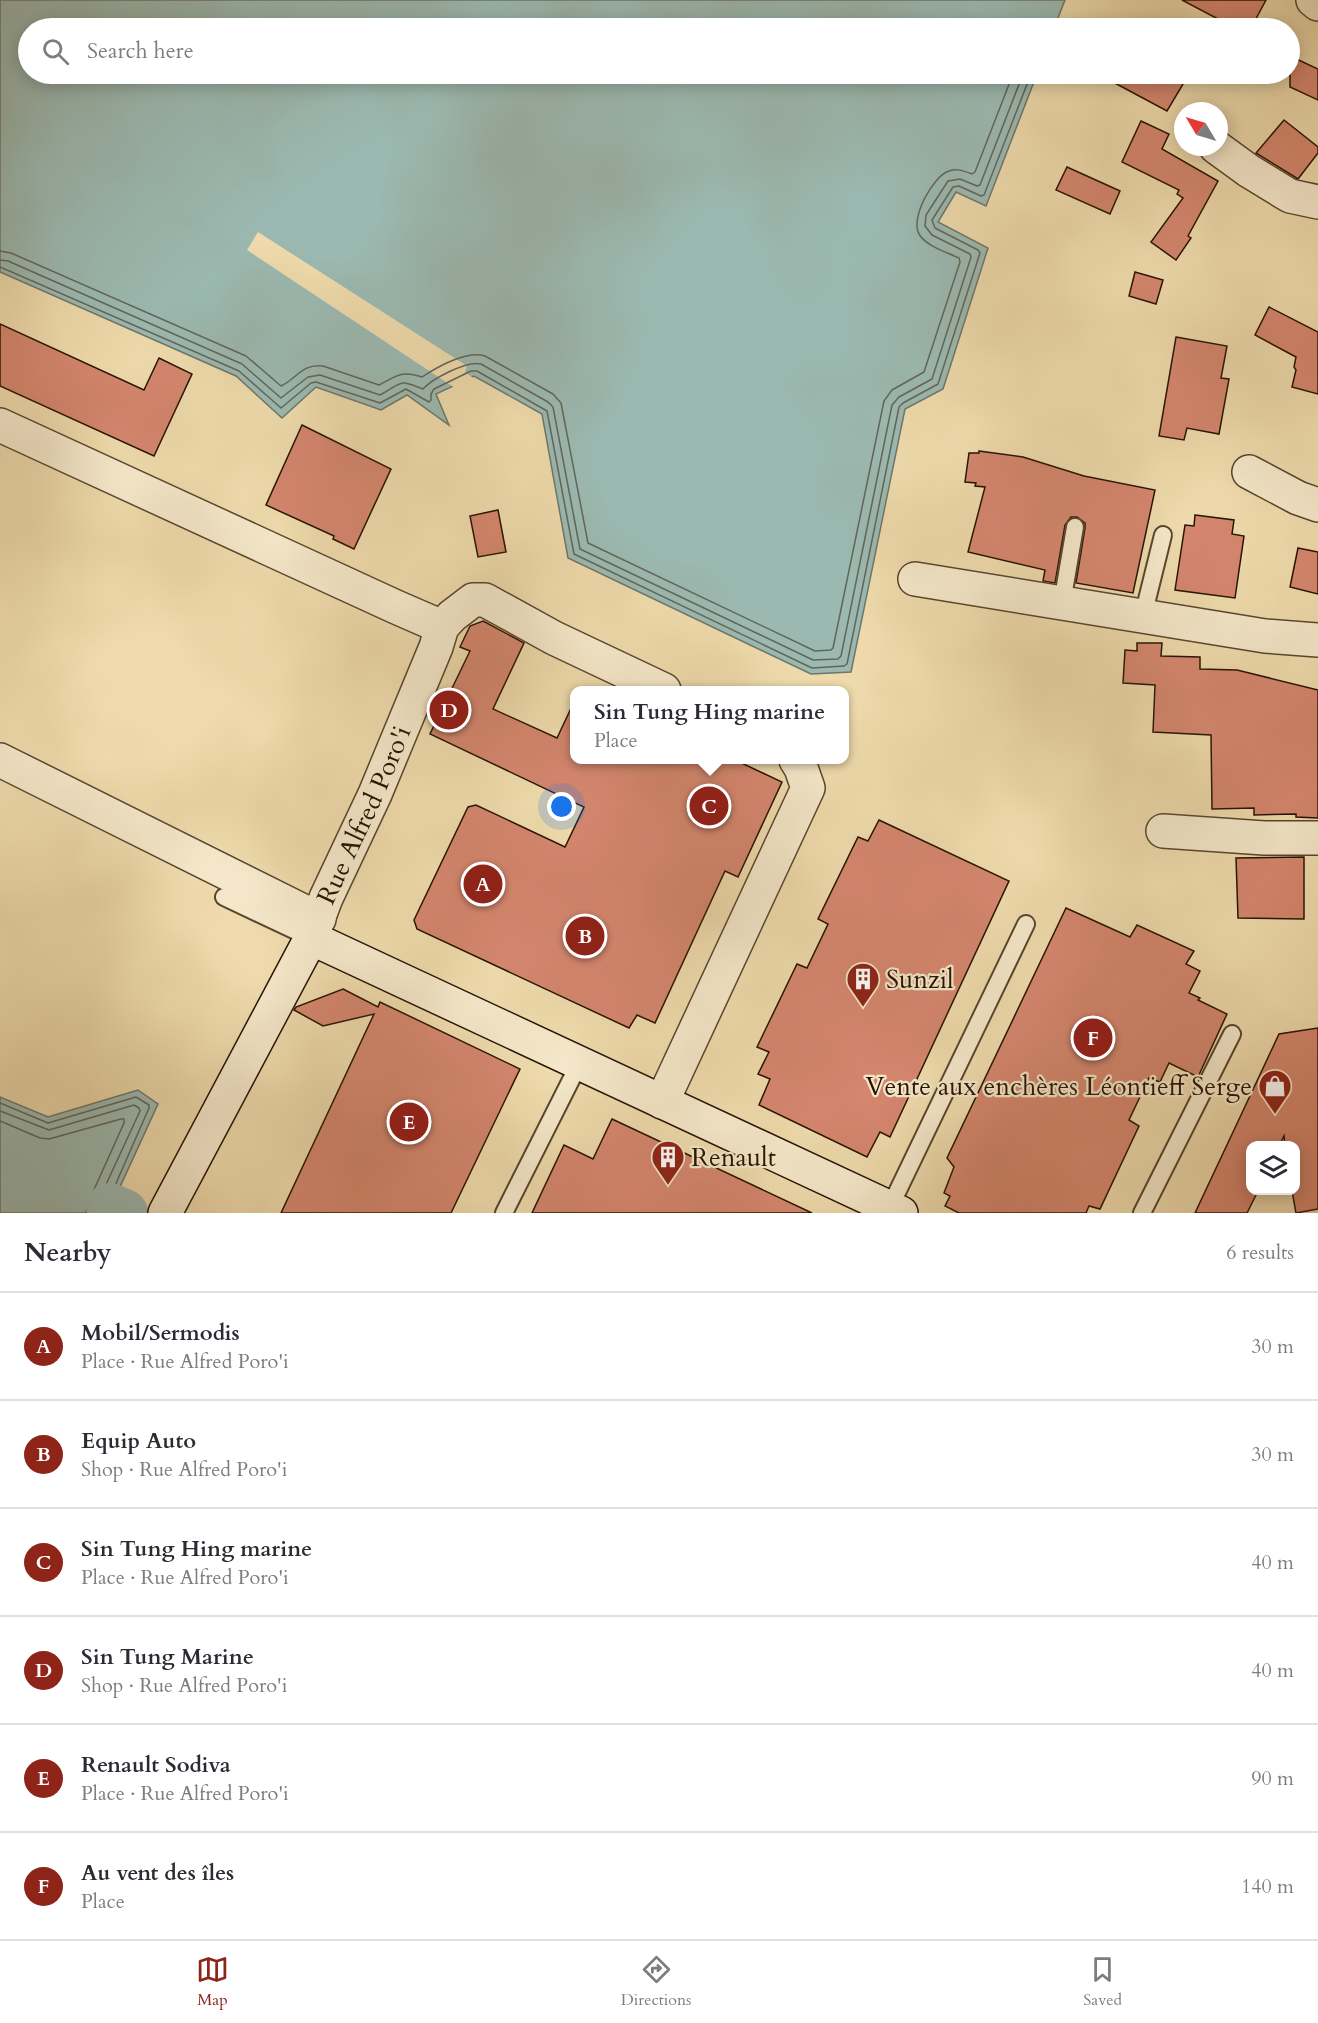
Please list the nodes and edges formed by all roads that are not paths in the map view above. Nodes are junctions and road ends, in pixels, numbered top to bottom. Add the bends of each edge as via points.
1 (1313, 0) edge
2 (1318, 4) edge
3 (1228, 156) edge
4 (1318, 202) edge
5 (0, 425) edge
6 (1250, 472) dead end
7 (1318, 505) edge
8 (1075, 527) dead end
9 (1163, 535) dead end
10 (915, 579) dead end
11 (1062, 603) junction
12 (1143, 616) junction
13 (442, 627) junction
14 (1318, 640) edge
15 (656, 686) edge
16 (0, 760) edge
17 (799, 764) edge
18 (1163, 831) dead end
19 (1318, 838) edge
20 (224, 897) dead end
21 (1026, 924) dead end
22 (315, 928) junction
23 (1232, 1034) dead end
24 (579, 1064) junction
25 (662, 1102) junction
26 (881, 1208) edge
27 (165, 1213) edge
28 (504, 1213) edge
29 (1142, 1213) edge

1 - 2 street
3 - 4 street via 1290,196
5 - 13 street
6 - 7 street
8 - 11 lane
9 - 12 lane
10 - 11 street
11 - 12 street
12 - 14 street via 1265,636
13 - 15 street, Rue Alfred Poro'i via 465,604 485,600
13 - 22 street, Rue Alfred Poro'i via 402,731
16 - 22 street
17 - 25 street via 808,789
18 - 19 street
20 - 22 lane
21 - 26 lane
22 - 24 street, Rue Alfred Poro'i
22 - 27 street, Rue Alfred Poro'i
23 - 29 lane
24 - 25 street, Rue Alfred Poro'i
24 - 28 lane
25 - 26 street, Rue Alfred Poro'i

